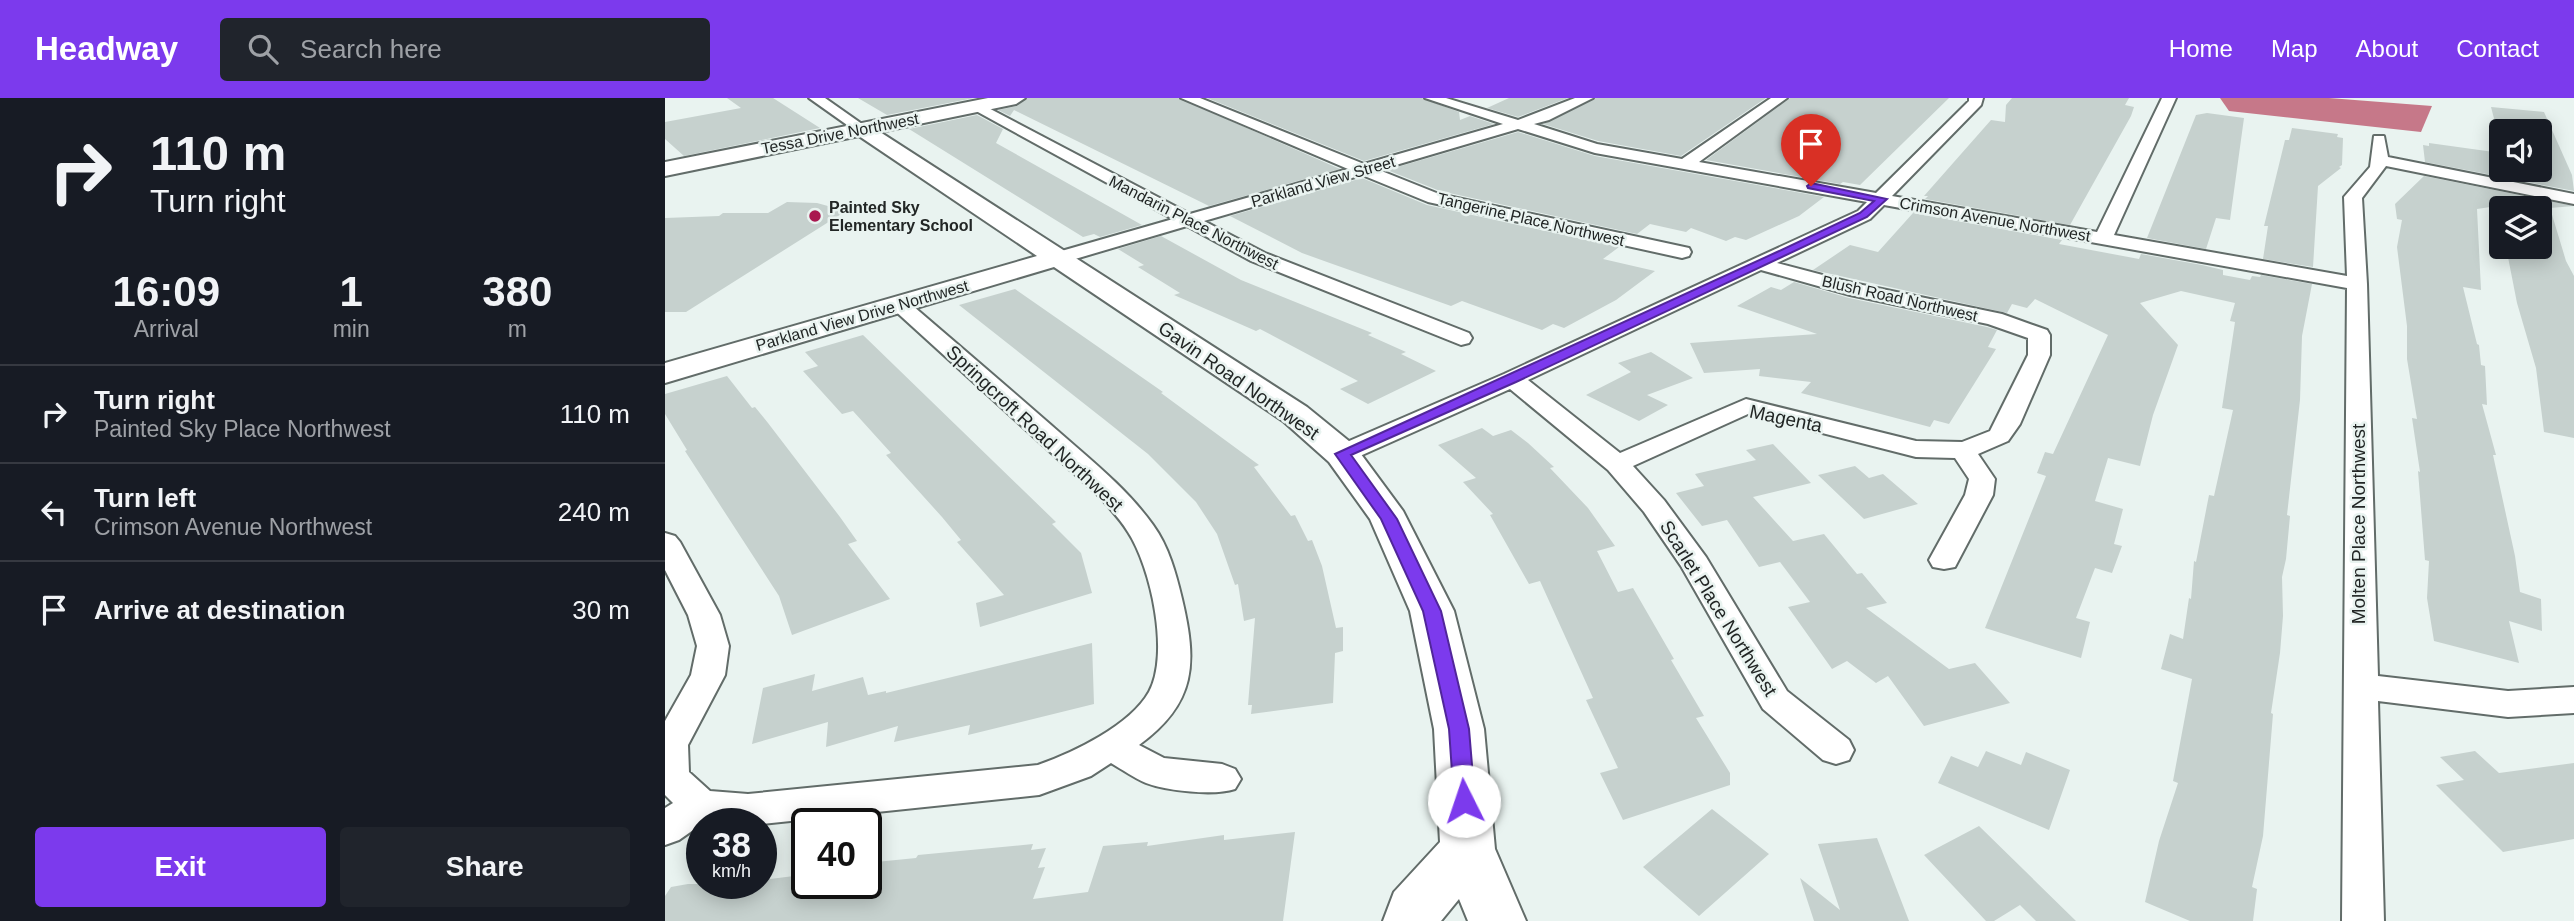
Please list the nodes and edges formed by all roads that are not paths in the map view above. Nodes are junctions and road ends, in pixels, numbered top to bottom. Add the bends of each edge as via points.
1 (816, 98) edge
2 (1016, 98) edge
3 (1188, 98) edge
4 (1432, 98) edge
5 (1585, 98) edge
6 (1780, 98) edge
7 (1976, 98) edge
8 (2169, 98) edge
9 (974, 106) junction
10 (1516, 125) junction
11 (862, 129) junction
12 (1685, 164) junction
13 (665, 169) edge
14 (1364, 169) junction
15 (1882, 199) junction
16 (2574, 199) edge
17 (1188, 220) junction
18 (2103, 238) junction
19 (1682, 252) dead end
20 (1058, 258) junction
21 (1760, 264) junction
22 (2357, 284) junction
23 (898, 304) junction
24 (2039, 335) joint
25 (1461, 338) dead end
26 (665, 373) edge
27 (1512, 379) junction
28 (1963, 450) junction
29 (1342, 454) junction
30 (1617, 464) junction
31 (665, 542) edge
32 (1944, 560) dead end
33 (2359, 686) junction
34 (2574, 700) edge
35 (1111, 747) junction
36 (1836, 750) dead end
37 (1222, 779) dead end
38 (700, 805) junction
39 (665, 829) edge
40 (1468, 849) junction
41 (1412, 921) edge
42 (1497, 921) edge
43 (2363, 921) edge

1 - 11 street, Gavin Road Northwest
2 - 9 street, Tessa Drive Northwest
3 - 14 street, Tangerine Place Northwest
4 - 10 street, Crimson Avenue Northwest
5 - 10 street, Parkland View Street
6 - 12 street
7 - 15 street
8 - 18 street
9 - 11 street, Tessa Drive Northwest
9 - 17 street, Mandarin Place Northwest
10 - 12 street, Crimson Avenue Northwest via 1595,148
10 - 14 street, Parkland View Street
11 - 13 street, Tessa Drive Northwest
11 - 20 street, Gavin Road Northwest
12 - 15 street, Crimson Avenue Northwest
14 - 17 street, Parkland View Street
14 - 19 street, Tangerine Place Northwest via 1452,203
15 - 18 street, Crimson Avenue Northwest
15 - 21 street via 1864,215
16 - 22 street, Molten Place Northwest via 2380,149 2378,172 2353,197
17 - 20 street, Parkland View Street
17 - 25 street, Mandarin Place Northwest via 1258,257
18 - 22 street, Crimson Avenue Northwest
20 - 23 street, Parkland View Drive Northwest
20 - 29 street, Gavin Road Northwest via 1295,414
21 - 24 street, Blush Road Northwest via 1850,289 1994,319
21 - 27 street
22 - 33 street, Molten Place Northwest
23 - 26 street, Parkland View Drive Northwest
23 - 35 street, Springcroft Road Northwest via 1111,492 1142,530 1159,566 1175,640 1173,674 1163,700 1141,725
24 - 28 street, Magenta via 2039,355 2007,424 1999,436
27 - 29 street
27 - 30 street, Scarlet Place Northwest
28 - 30 street, Magenta via 1916,449 1746,406
28 - 32 street via 1982,479 1979,495
29 - 40 street, Gavin Road Northwest via 1389,519 1432,611 1459,729
30 - 36 street, Scarlet Place Northwest via 1695,564 1775,700
31 - 38 street via 704,615 713,646 708,675 670,745 671,778
33 - 34 street via 2508,704
33 - 43 street, Molten Place Northwest
35 - 37 street via 1157,772
35 - 38 street, Springcroft Road Northwest via 1039,780 748,810
38 - 39 street
40 - 41 street via 1414,910
40 - 42 street, Gavin Road Northwest

